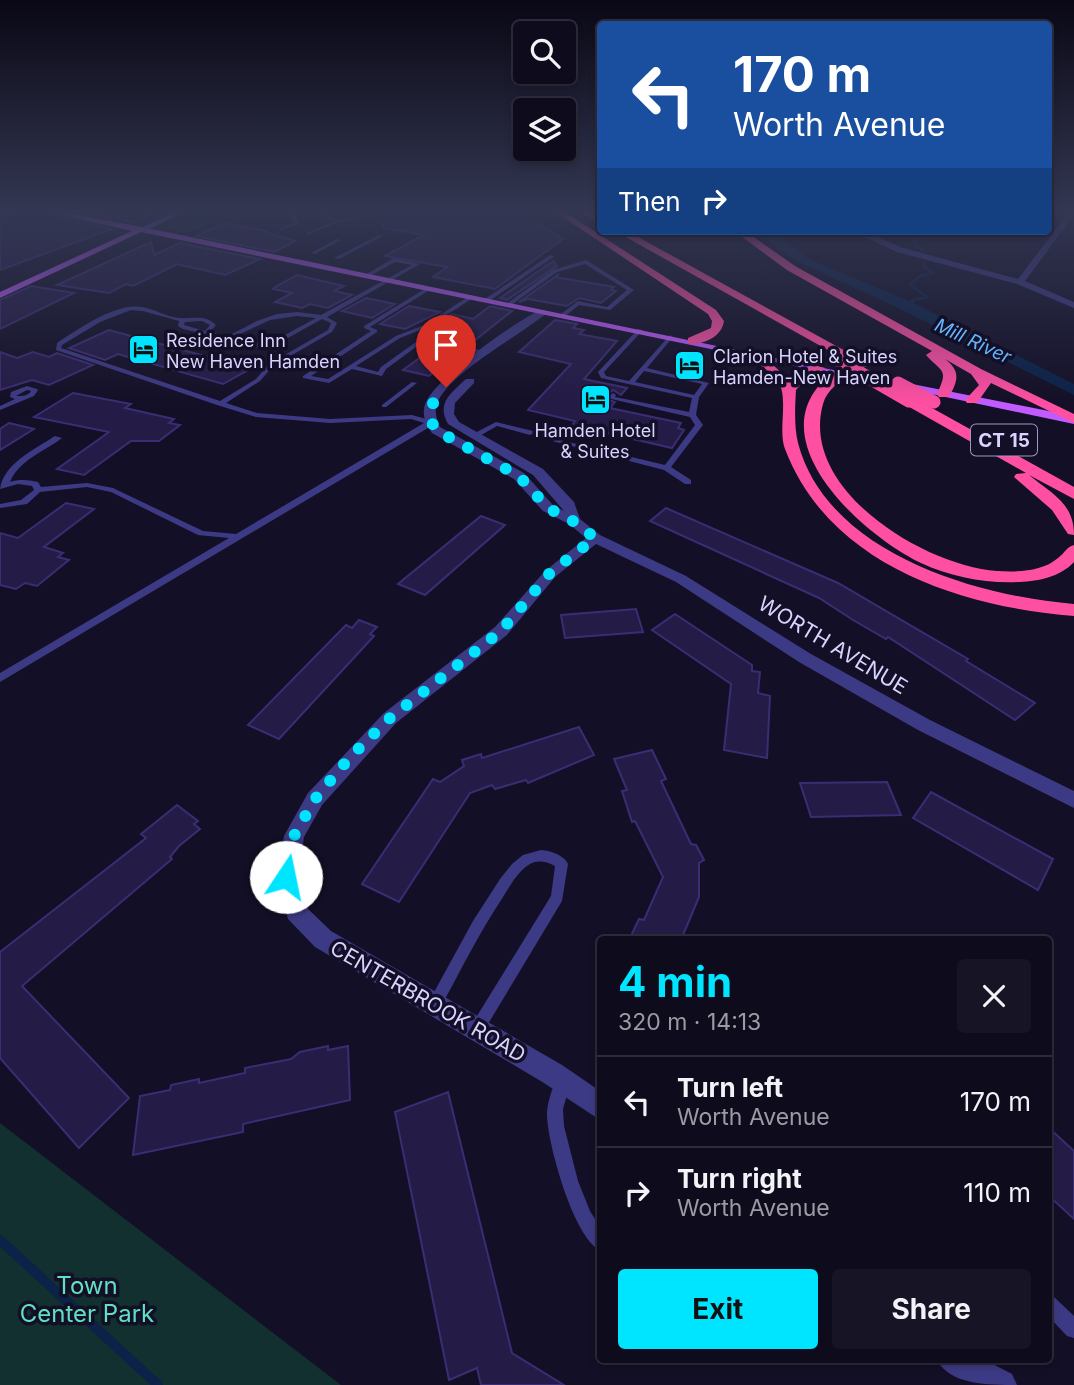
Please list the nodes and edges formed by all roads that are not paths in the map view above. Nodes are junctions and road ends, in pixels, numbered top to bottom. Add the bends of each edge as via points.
1 (42, 276) edge
2 (371, 276) edge
3 (397, 276) edge
4 (523, 276) edge
5 (549, 276) edge
6 (608, 276) edge
7 (657, 276) edge
8 (683, 276) edge
9 (791, 276) edge
10 (805, 276) edge
11 (996, 276) edge
12 (1025, 276) edge
13 (703, 277) edge
14 (389, 280) junction
15 (1020, 282) junction
16 (430, 288) junction
17 (0, 295) edge
18 (471, 297) junction
19 (487, 300) junction
20 (1074, 304) edge
21 (508, 305) junction
22 (543, 312) junction
23 (563, 315) junction
24 (320, 317) junction
25 (182, 320) junction
26 (640, 330) junction
27 (208, 331) junction
28 (375, 331) junction
29 (230, 337) junction
30 (398, 337) junction
31 (505, 337) junction
32 (670, 337) junction
33 (518, 340) junction
34 (692, 341) junction
35 (268, 347) junction
36 (292, 353) junction
37 (486, 353) junction
38 (754, 355) junction
39 (840, 366) junction
40 (351, 368) junction
41 (819, 368) junction
42 (643, 369) junction
43 (976, 371) junction
44 (414, 383) dead end
45 (625, 384) junction
46 (448, 385) junction
47 (462, 389) junction
48 (789, 389) junction
49 (613, 395) dead end
50 (696, 397) junction
51 (19, 398) dead end
52 (939, 398) junction
53 (972, 400) junction
54 (219, 404) junction
55 (384, 406) dead end
56 (0, 408) edge
57 (692, 415) junction
58 (450, 418) junction
59 (1074, 420) edge
60 (430, 422) junction
61 (530, 433) dead end
62 (473, 436) junction
63 (58, 438) dead end
64 (974, 438) junction
65 (556, 441) dead end
66 (667, 468) junction
67 (1074, 479) edge
68 (688, 482) dead end
69 (3, 486) edge
70 (38, 489) junction
71 (1074, 494) edge
72 (0, 506) edge
73 (573, 521) junction
74 (1074, 530) edge
75 (239, 537) junction
76 (595, 538) junction
77 (1074, 550) edge
78 (1074, 610) edge
79 (0, 678) edge
80 (1074, 800) edge
81 (435, 1005) junction
82 (477, 1029) junction
83 (564, 1081) junction
84 (597, 1105) edge
85 (597, 1238) edge
86 (1052, 1307) edge
87 (1074, 1329) edge
88 (959, 1363) edge
89 (1001, 1385) edge

1 - 17 main road
2 - 14 main road
3 - 14 lane
4 - 19 lane
5 - 21 lane
6 - 23 lane via 631,290 608,309 578,303
7 - 34 highway via 719,321 718,328 705,338
8 - 39 highway, CT 15
9 - 52 highway via 945,363 951,377
10 - 43 highway
11 - 15 street
12 - 15 street
13 - 52 highway, CT 15, bridge via 865,365
14 - 16 main road
14 - 24 lane
15 - 20 street
16 - 18 main road
16 - 28 lane via 366,327
18 - 19 main road
18 - 30 lane via 426,326
19 - 21 main road
21 - 22 main road
22 - 23 main road
22 - 31 street
22 - 33 street
23 - 26 main road
24 - 29 lane via 275,314
24 - 35 lane
24 - 36 lane via 331,320 334,328
25 - 27 lane via 185,328
25 - 27 lane via 210,322 214,325
25 - 54 lane via 128,308 69,338 58,349
26 - 32 main road
26 - 45 lane via 601,372 603,377
27 - 29 lane
28 - 30 lane
28 - 40 lane via 305,377 329,381
29 - 35 lane
30 - 40 lane
31 - 33 street
31 - 37 street
32 - 34 main road
32 - 42 lane
33 - 47 street
34 - 38 main road
35 - 36 lane
36 - 54 lane
37 - 40 lane via 423,339 380,375
37 - 46 street
38 - 41 main road
38 - 48 highway via 781,376
39 - 41 main road
39 - 52 main road
39 - 64 highway, CT 15, bridge
39 - 77 highway via 811,416 812,443 836,488 891,539 946,566 998,576 1049,571 1067,561
41 - 48 highway
42 - 45 lane
42 - 50 lane via 706,383
43 - 53 highway via 986,385
43 - 59 highway
44 - 55 lane
45 - 50 lane
46 - 47 street
46 - 60 street via 434,399
47 - 58 street via 449,402
48 - 78 highway via 789,435 797,464 832,512 875,548 932,581 983,599
49 - 57 lane via 610,398
50 - 57 lane
51 - 56 lane
52 - 53 main road
52 - 67 highway, CT 15
53 - 59 main road
54 - 60 lane via 283,418 412,417
57 - 66 lane via 699,425
58 - 60 street
58 - 62 street, WORTH AVENUE via 457,428
60 - 73 street, WORTH AVENUE via 444,436 519,476 548,508
60 - 75 lane
61 - 62 lane via 496,424
62 - 73 street, WORTH AVENUE via 538,472 569,505
63 - 69 lane via 17,465
64 - 71 highway, CT 15
64 - 74 highway via 1048,498
65 - 66 lane
66 - 68 lane
69 - 70 lane via 30,482
70 - 72 lane via 24,502
70 - 75 lane via 87,485 113,490 201,533
73 - 76 street, WORTH AVENUE
75 - 79 lane
76 - 80 street, WORTH AVENUE via 681,579 804,658 924,725
76 - 81 street, CENTERBROOK ROAD via 550,573 501,631 390,718 315,799 294,836 286,877 296,912 323,939
81 - 82 street, CENTERBROOK ROAD
81 - 82 lane via 503,886 526,860 553,857 562,864 557,897
82 - 83 street, CENTERBROOK ROAD
83 - 84 street, CENTERBROOK ROAD
83 - 85 lane via 555,1110 556,1130 580,1207
86 - 87 lane
88 - 89 street

